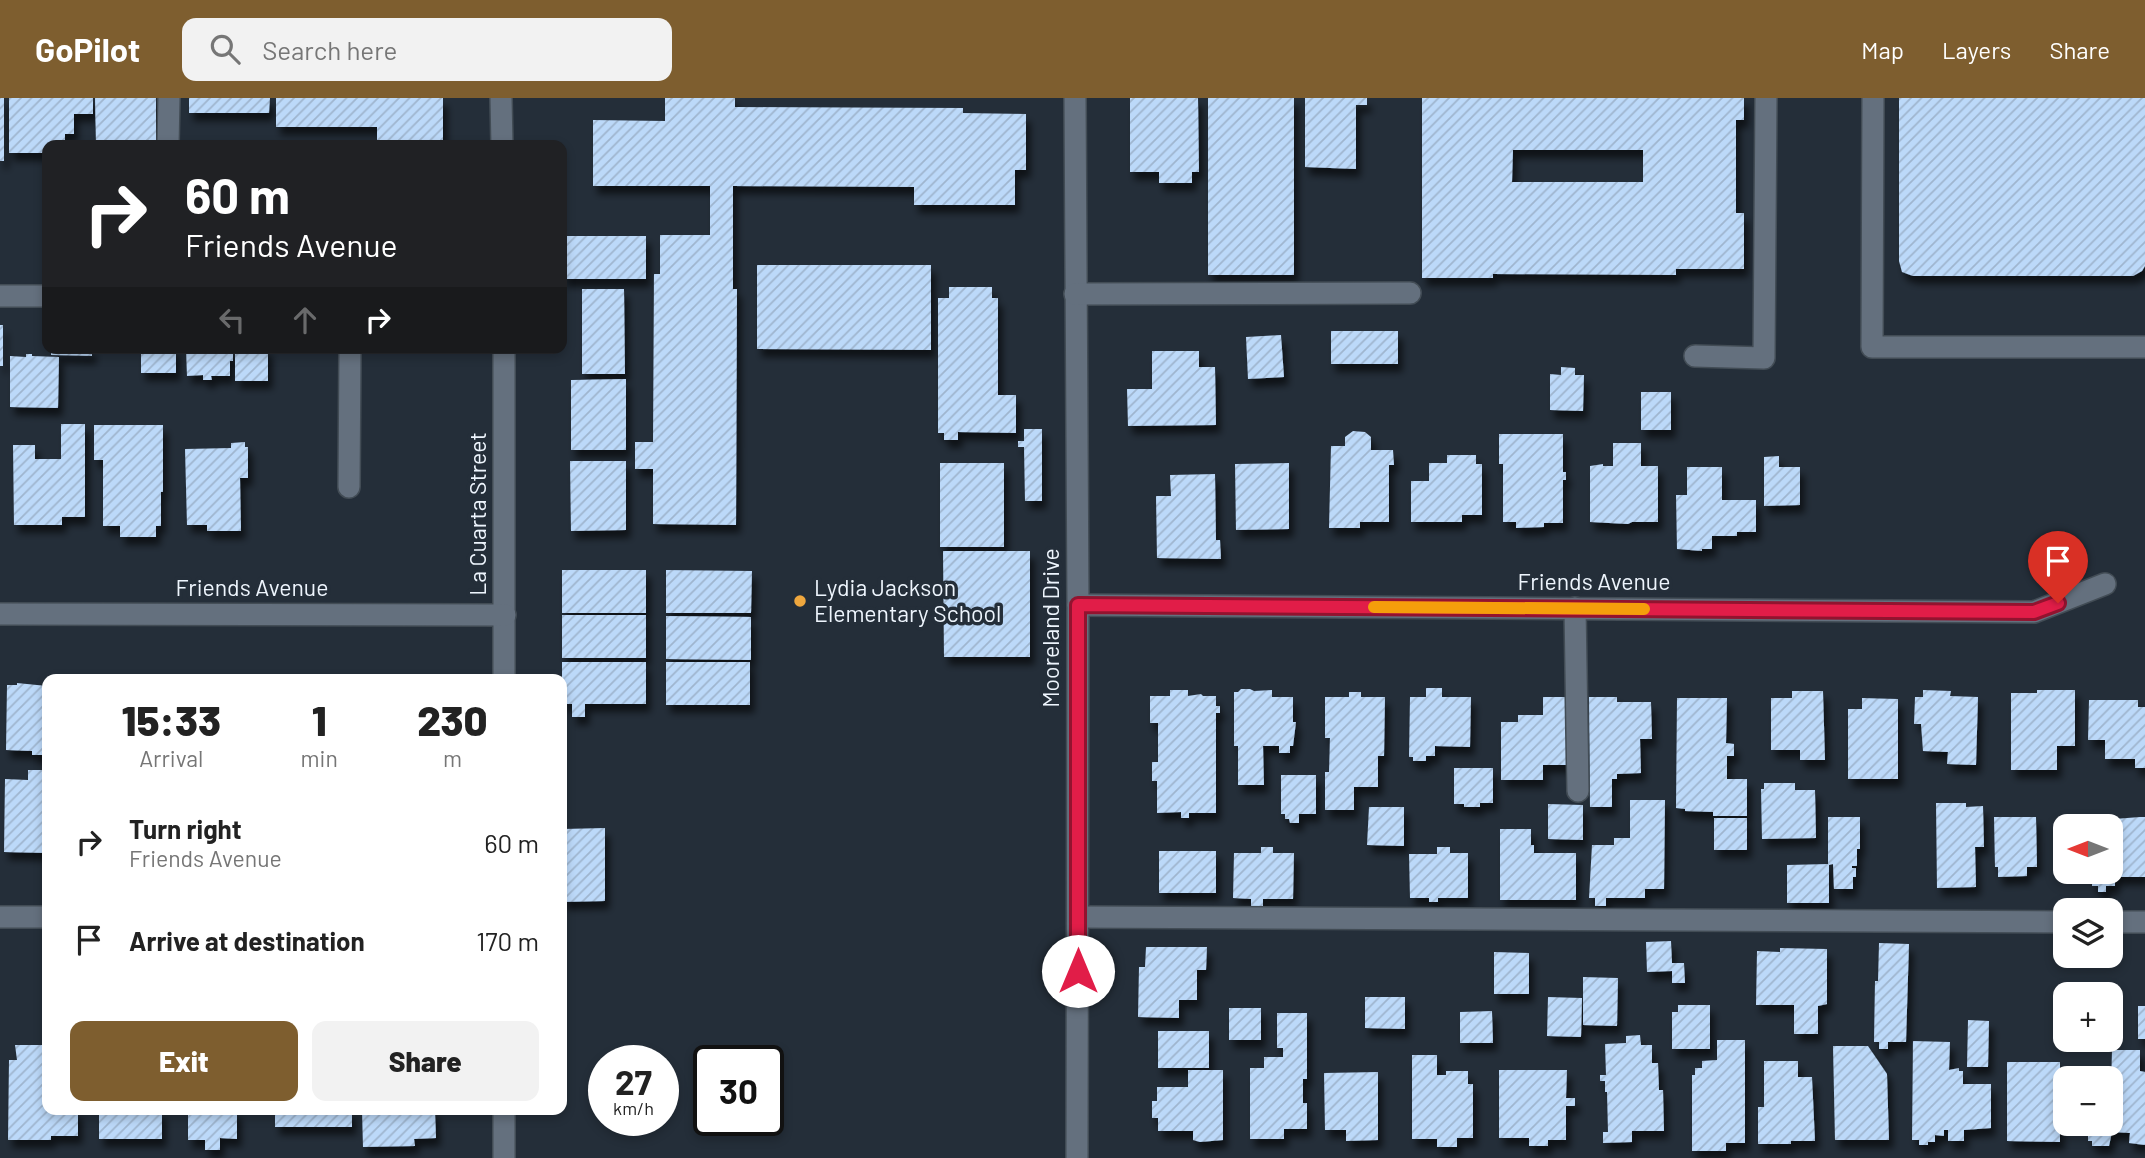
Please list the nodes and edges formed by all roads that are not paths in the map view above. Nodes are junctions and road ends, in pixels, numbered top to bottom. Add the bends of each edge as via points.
1 (169, 98) edge
2 (502, 98) edge
3 (1075, 98) edge
4 (1766, 98) edge
5 (1873, 98) edge
6 (168, 140) edge
7 (502, 140) edge
8 (1410, 293) dead end
9 (1075, 294) junction
10 (0, 296) edge
11 (42, 296) edge
12 (2145, 347) edge
13 (350, 354) edge
14 (504, 354) edge
15 (1695, 356) dead end
16 (349, 487) dead end
17 (2105, 584) dead end
18 (1078, 605) junction
19 (1575, 608) junction
20 (0, 614) edge
21 (505, 615) junction
22 (504, 674) edge
23 (1578, 791) dead end
24 (0, 917) edge
25 (42, 917) edge
26 (1078, 917) junction
27 (2053, 922) edge
28 (2123, 922) edge
29 (2145, 922) edge
30 (503, 1115) edge
31 (504, 1158) edge
32 (1077, 1158) edge

1 - 6 street
2 - 7 street
3 - 9 street, Mooreland Drive
4 - 15 street via 1764,358
5 - 12 street via 1872,347
8 - 9 street
9 - 18 street, Mooreland Drive
10 - 11 street
13 - 16 street
14 - 21 street, La Cuarta Street
17 - 19 street, Friends Avenue via 2034,612
18 - 19 street, Friends Avenue
18 - 26 street, Mooreland Drive
19 - 23 street
20 - 21 street, Friends Avenue
21 - 22 street, La Cuarta Street
24 - 25 street
26 - 27 street
26 - 32 street, Mooreland Drive
28 - 29 street
30 - 31 street

